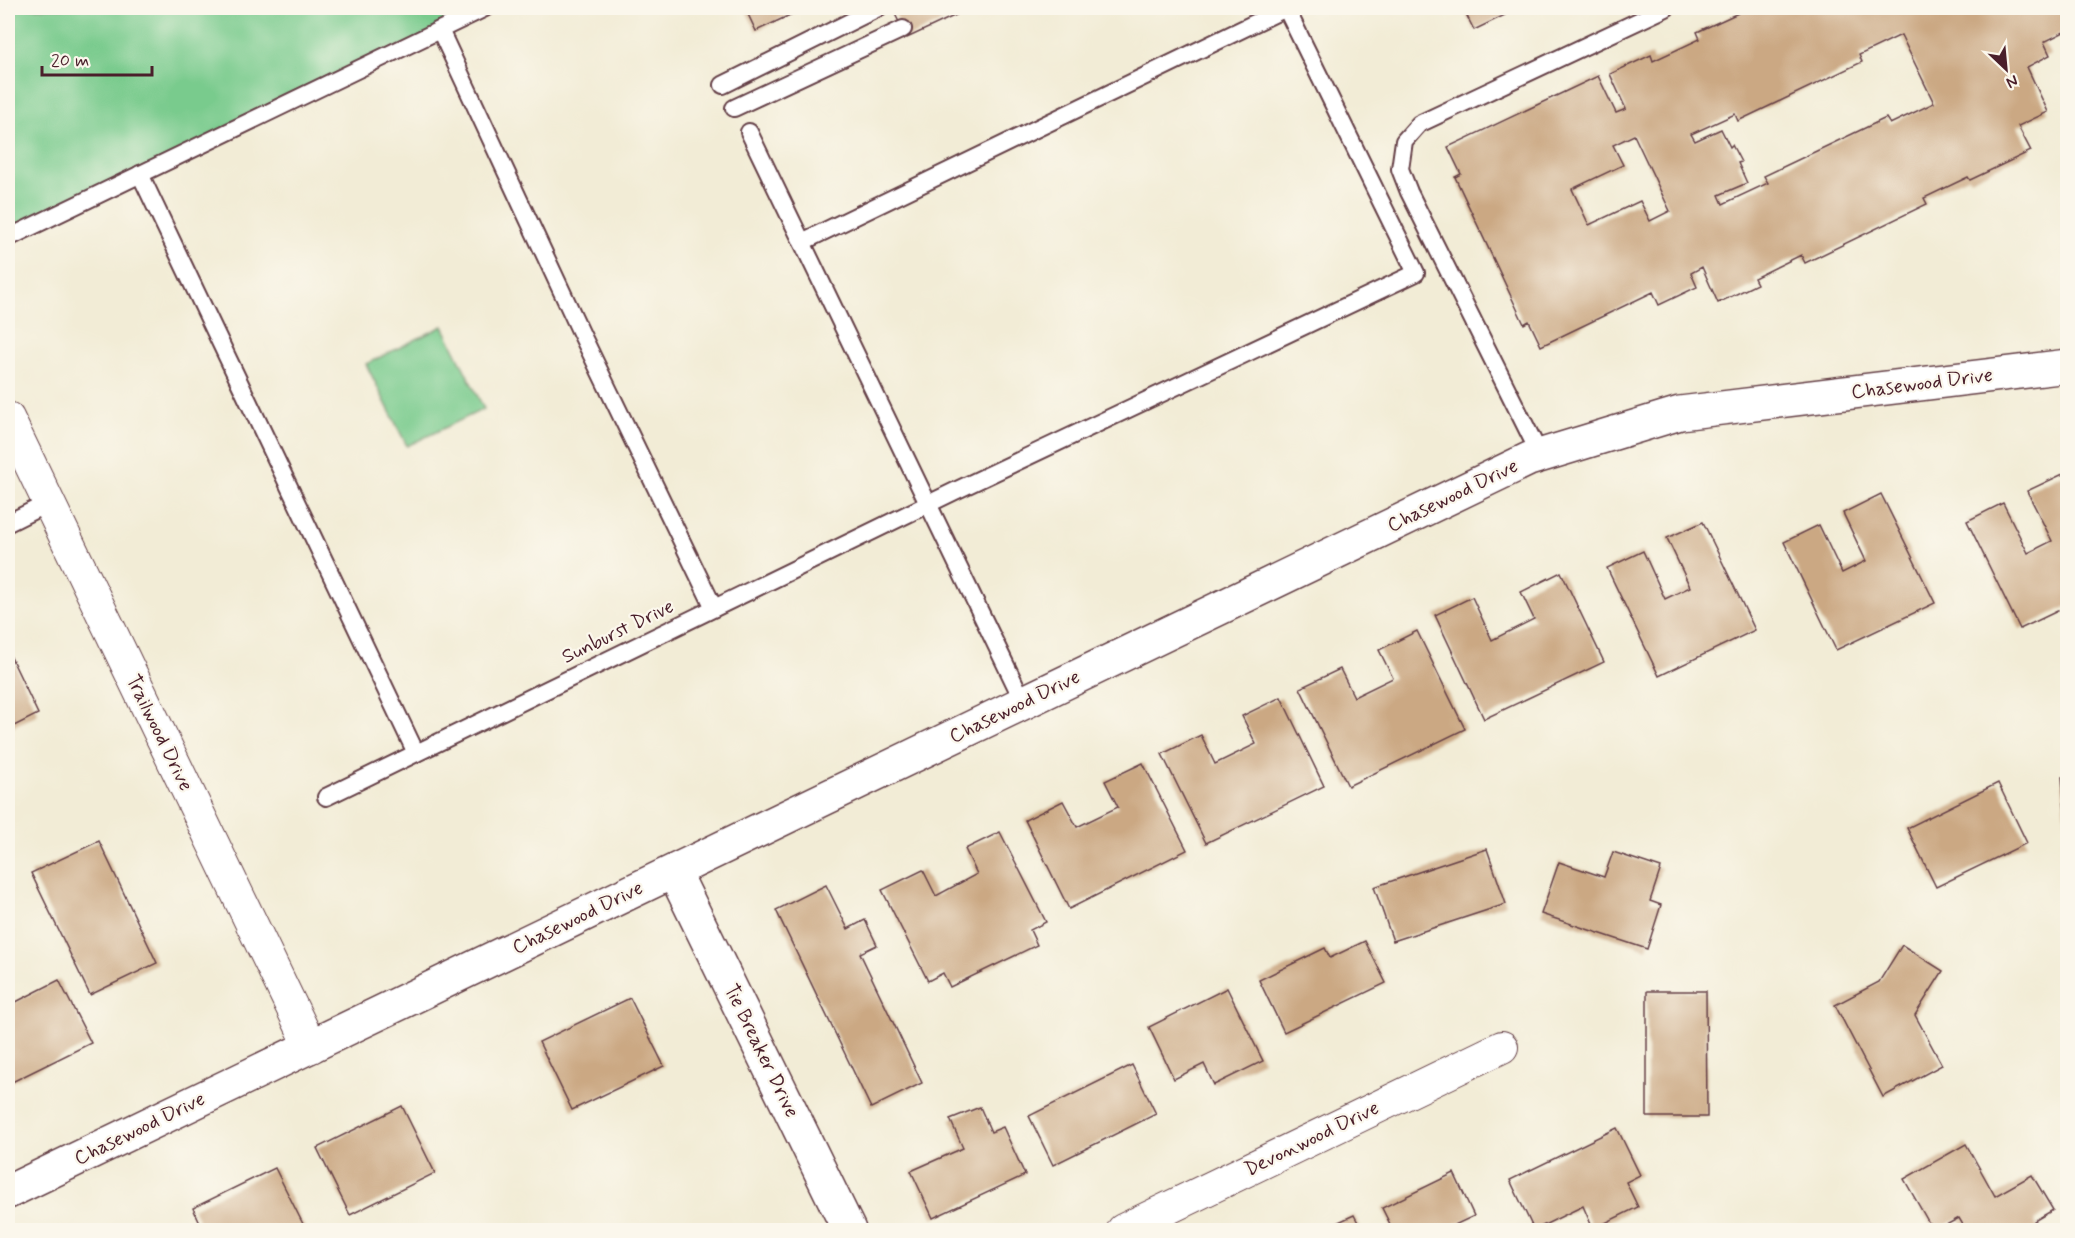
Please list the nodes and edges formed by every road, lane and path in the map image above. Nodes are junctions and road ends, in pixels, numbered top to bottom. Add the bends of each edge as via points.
1 (485, 8) edge
2 (878, 8) edge
3 (1666, 8) edge
4 (903, 29) dead end
5 (440, 30) junction
6 (723, 85) dead end
7 (734, 108) dead end
8 (749, 132) dead end
9 (140, 174) junction
10 (8, 238) edge
11 (802, 242) junction
12 (2067, 366) edge
13 (8, 418) edge
14 (1540, 456) junction
15 (48, 503) junction
16 (928, 504) junction
17 (8, 523) edge
18 (714, 608) junction
19 (1024, 703) junction
20 (416, 753) junction
21 (326, 797) dead end
22 (674, 872) junction
23 (311, 1047) junction
24 (1502, 1047) dead end
25 (8, 1192) edge
26 (849, 1230) edge
27 (1123, 1230) edge

1 - 5 lane
2 - 6 lane
3 - 14 lane via 1419,124 1404,141 1400,169 1409,192
4 - 7 lane
5 - 9 lane
5 - 18 lane
8 - 11 lane
9 - 10 lane
9 - 20 lane
11 - 16 lane
11 - 16 lane, Sunburst Drive via 1286,8 1416,273
12 - 14 street, Chasewood Drive via 1680,414
13 - 15 street, Trailwood Drive
14 - 19 street, Chasewood Drive
15 - 17 lane
15 - 23 street, Trailwood Drive
16 - 18 lane, Sunburst Drive
16 - 19 lane
18 - 20 lane, Sunburst Drive
19 - 22 street, Chasewood Drive
20 - 21 lane, Sunburst Drive
22 - 23 street, Chasewood Drive
22 - 26 street, Tie Breaker Drive
23 - 25 street, Chasewood Drive
24 - 27 street, Devonwood Drive

